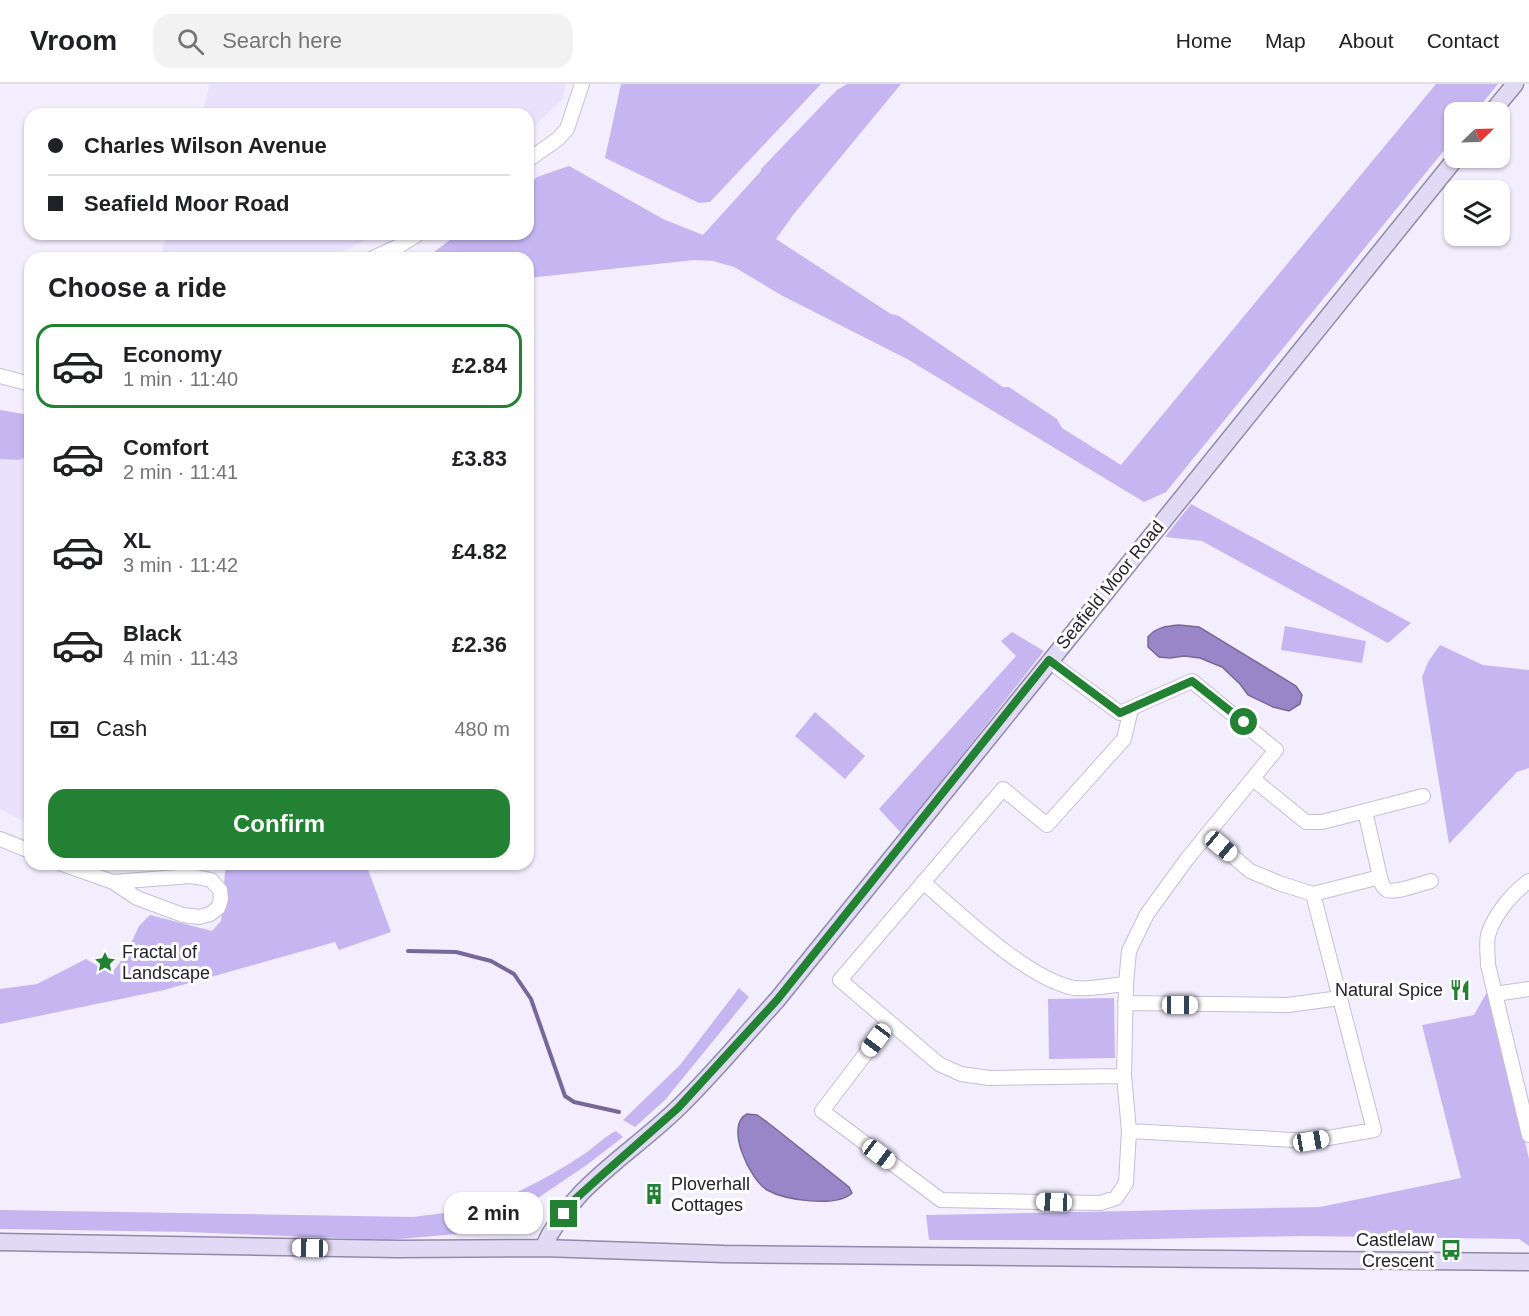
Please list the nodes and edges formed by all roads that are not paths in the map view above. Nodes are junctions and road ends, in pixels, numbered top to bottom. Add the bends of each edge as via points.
1 (582, 84) edge
2 (1515, 84) edge
3 (1500, 102) edge
4 (534, 156) edge
5 (1448, 168) edge
6 (408, 240) edge
7 (386, 252) edge
8 (0, 376) edge
9 (24, 382) edge
10 (1049, 660) junction
11 (1131, 709) junction
12 (1253, 779) junction
13 (1423, 796) dead end
14 (1365, 811) junction
15 (1207, 834) junction
16 (0, 839) edge
17 (24, 849) edge
18 (79, 870) edge
19 (1380, 877) junction
20 (1431, 881) dead end
21 (1529, 881) edge
22 (113, 882) junction
23 (922, 882) junction
24 (1313, 894) junction
25 (1126, 984) junction
26 (1529, 989) edge
27 (1495, 994) junction
28 (1340, 998) junction
29 (1125, 1003) junction
30 (889, 1023) junction
31 (1124, 1076) junction
32 (1129, 1131) junction
33 (1529, 1135) edge
34 (0, 1242) edge
35 (543, 1248) junction
36 (1529, 1262) edge

1 - 4 street via 567,129
2 - 3 main road
5 - 10 main road, Seafield Moor Road
6 - 7 street
8 - 9 street
10 - 11 street via 1120,713
10 - 35 main road, Seafield Moor Road via 777,1000 678,1108 572,1202
11 - 12 street via 1192,681 1276,750
11 - 23 street via 1124,739 1047,825 1003,789
12 - 14 street via 1306,822
12 - 15 street
13 - 14 street
14 - 19 street
15 - 24 street via 1250,870
15 - 25 street via 1147,914 1129,951
16 - 17 street
18 - 22 street
19 - 20 street via 1383,886 1396,891
19 - 24 street
21 - 27 street via 1497,916 1488,937 1488,965
22 - 22 street via 191,876 211,880 220,890 221,899 218,909 210,914 183,915 137,898
23 - 25 street via 987,938 1044,977 1075,988
23 - 30 street via 840,980
24 - 28 street
25 - 29 street
26 - 27 street
27 - 33 street
28 - 29 street via 1288,1005
28 - 32 street via 1374,1130 1311,1141
29 - 31 street
30 - 31 street via 939,1065 961,1074 989,1078
30 - 32 street via 822,1111 941,1200 1100,1203 1116,1198 1126,1183
31 - 32 street
34 - 35 main road via 397,1250
35 - 36 main road via 724,1254

